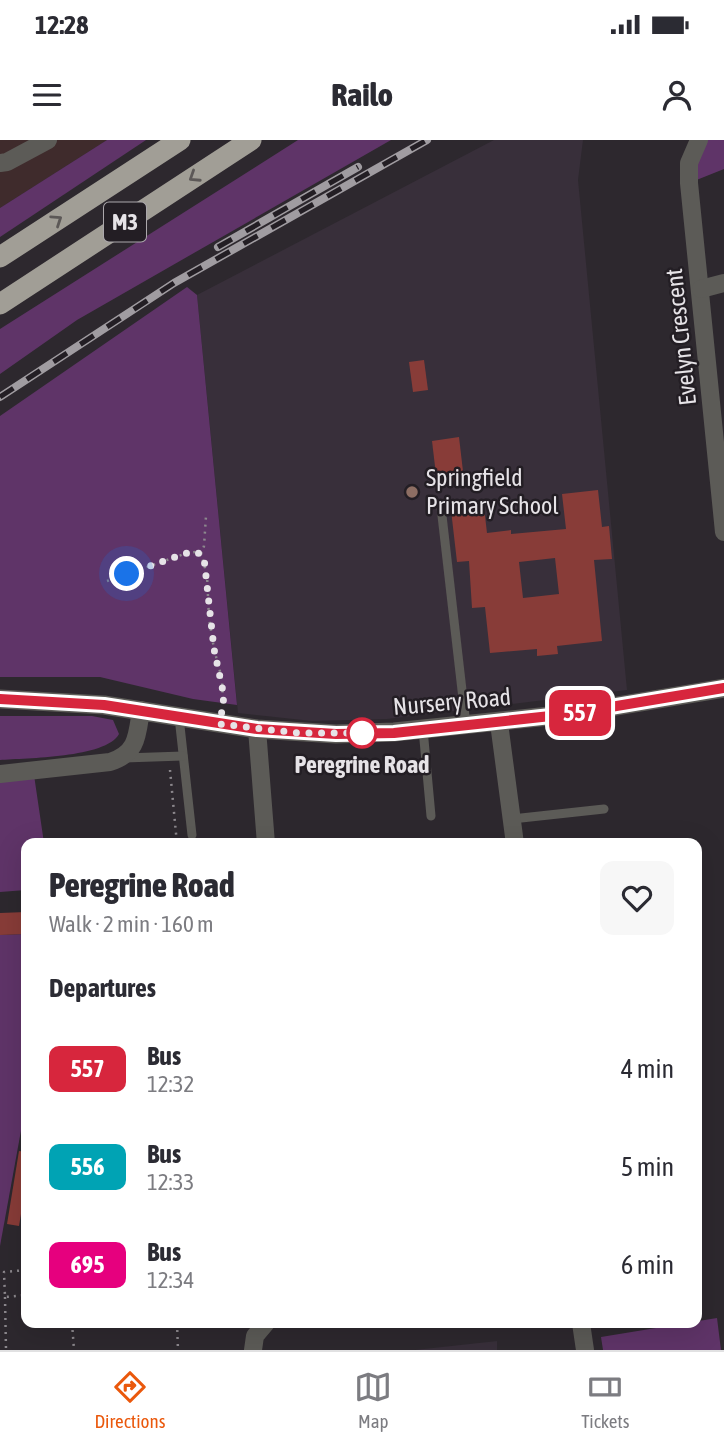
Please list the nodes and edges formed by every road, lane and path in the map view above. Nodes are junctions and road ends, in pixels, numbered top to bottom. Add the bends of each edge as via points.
1 (48, 140) edge
2 (180, 140) edge
3 (251, 140) edge
4 (699, 140) edge
5 (0, 163) edge
6 (0, 257) edge
7 (724, 283) edge
8 (701, 289) junction
9 (0, 304) edge
10 (441, 508) dead end
11 (206, 516) dead end
12 (724, 532) edge
13 (201, 554) junction
14 (107, 581) dead end
15 (724, 688) edge
16 (0, 699) edge
17 (141, 710) junction
18 (179, 717) junction
19 (499, 723) junction
20 (220, 724) junction
21 (466, 725) junction
22 (257, 729) junction
23 (423, 729) junction
24 (169, 756) junction
25 (183, 756) junction
26 (122, 758) junction
27 (0, 774) edge
28 (604, 809) dead end
29 (431, 816) dead end
30 (512, 819) junction
31 (192, 835) dead end
32 (176, 838) edge
33 (266, 838) edge
34 (514, 838) edge
35 (21, 1270) edge
36 (21, 1295) edge
37 (5, 1297) junction
38 (72, 1328) edge
39 (177, 1328) edge
40 (262, 1328) edge
41 (582, 1328) edge
42 (6, 1350) edge
43 (74, 1350) edge
44 (178, 1350) edge
45 (253, 1350) edge
46 (585, 1350) edge

1 - 5 street
6 -> 2 highway, M3
3 -> 9 highway, M3
4 - 8 street, Evelyn Crescent via 689,163 689,183
7 - 8 street
8 - 12 street, Evelyn Crescent
10 - 21 lane
11 - 13 path
13 - 14 path via 187,553
13 - 20 path via 224,696
15 - 19 street, Nursery Road
16 - 17 street, Nursery Road
17 - 18 street, Nursery Road
17 - 26 street via 136,739
18 - 20 street, Nursery Road
18 - 25 lane
19 - 21 street, Nursery Road
19 - 30 street
20 - 22 street, Nursery Road
21 - 23 street, Nursery Road
22 - 23 street, Nursery Road via 336,734
22 - 33 street
23 - 29 lane
24 - 25 lane
24 - 26 lane
24 - 32 path
25 - 31 lane
26 - 27 street
28 - 30 lane
30 - 34 street
35 - 37 path via 4,1272
36 - 37 path
37 - 42 path
38 - 43 path
39 - 44 path
40 - 45 street
41 - 46 street

